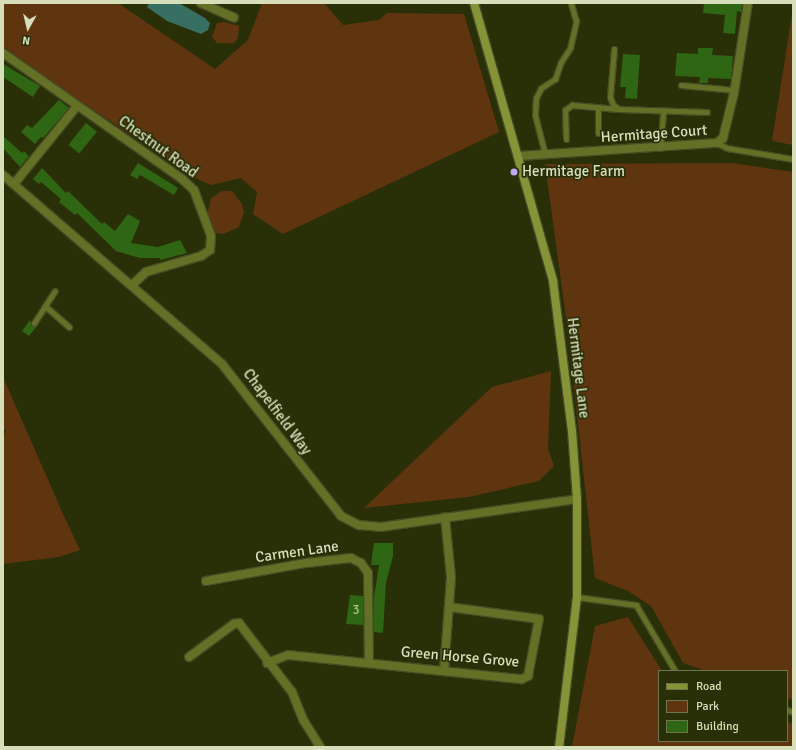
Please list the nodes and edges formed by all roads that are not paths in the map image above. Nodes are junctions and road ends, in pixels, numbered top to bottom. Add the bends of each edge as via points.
1 (201, 3) edge
2 (474, 3) edge
3 (571, 3) edge
4 (748, 3) edge
5 (234, 18) dead end
6 (614, 49) dead end
7 (3, 53) edge
8 (681, 86) dead end
9 (735, 90) junction
10 (77, 106) junction
11 (598, 107) junction
12 (619, 109) junction
13 (664, 110) junction
14 (708, 112) dead end
15 (598, 133) dead end
16 (566, 139) dead end
17 (717, 143) junction
18 (660, 148) junction
19 (545, 154) junction
20 (518, 156) junction
21 (793, 159) edge
22 (3, 174) edge
23 (14, 184) junction
24 (132, 285) junction
25 (55, 291) dead end
26 (45, 306) junction
27 (34, 323) dead end
28 (69, 328) dead end
29 (577, 499) junction
30 (445, 517) junction
31 (206, 581) dead end
32 (577, 597) junction
33 (449, 607) junction
34 (189, 657) dead end
35 (267, 662) junction
36 (369, 663) junction
37 (674, 670) edge
38 (444, 671) junction
39 (320, 747) edge
40 (559, 747) edge

1 - 5 street
2 - 20 main road, Hermitage Lane
3 - 19 lane via 576,21 570,48 561,62 555,79 541,88 536,98 535,115
4 - 9 street, Hermitage Court
6 - 12 lane via 610,97 613,105
7 - 10 street, Chestnut Road
8 - 9 lane
9 - 17 street, Hermitage Court via 723,138
10 - 23 street
10 - 24 street, Chestnut Road via 194,190 211,236 212,245 206,253 146,272
11 - 12 lane
11 - 15 lane
11 - 16 lane via 572,105 565,110
12 - 13 lane
13 - 14 lane
13 - 18 lane
17 - 18 street, Hermitage Court
17 - 21 lane via 726,148
18 - 19 street, Hermitage Court
19 - 20 street, Hermitage Court
20 - 29 main road, Hermitage Lane via 553,281 572,431
22 - 23 street, Chapelfield Way
23 - 24 street, Chapelfield Way
24 - 30 street, Chapelfield Way via 231,374 341,516 359,524 381,527
25 - 26 lane
26 - 27 lane
26 - 28 lane
29 - 30 street, Chapelfield Way
29 - 32 main road, Hermitage Lane
30 - 33 street via 451,577
31 - 36 street, Carmen Lane via 306,563 351,558 361,563 368,573
32 - 37 lane via 636,605
32 - 40 main road, Hermitage Lane
33 - 38 street
33 - 38 street, Green Horse Grove via 539,619 528,676 522,679
34 - 35 street via 239,623
35 - 36 street, Green Horse Grove via 288,655
35 - 39 street via 292,692 304,721
36 - 38 street, Green Horse Grove

